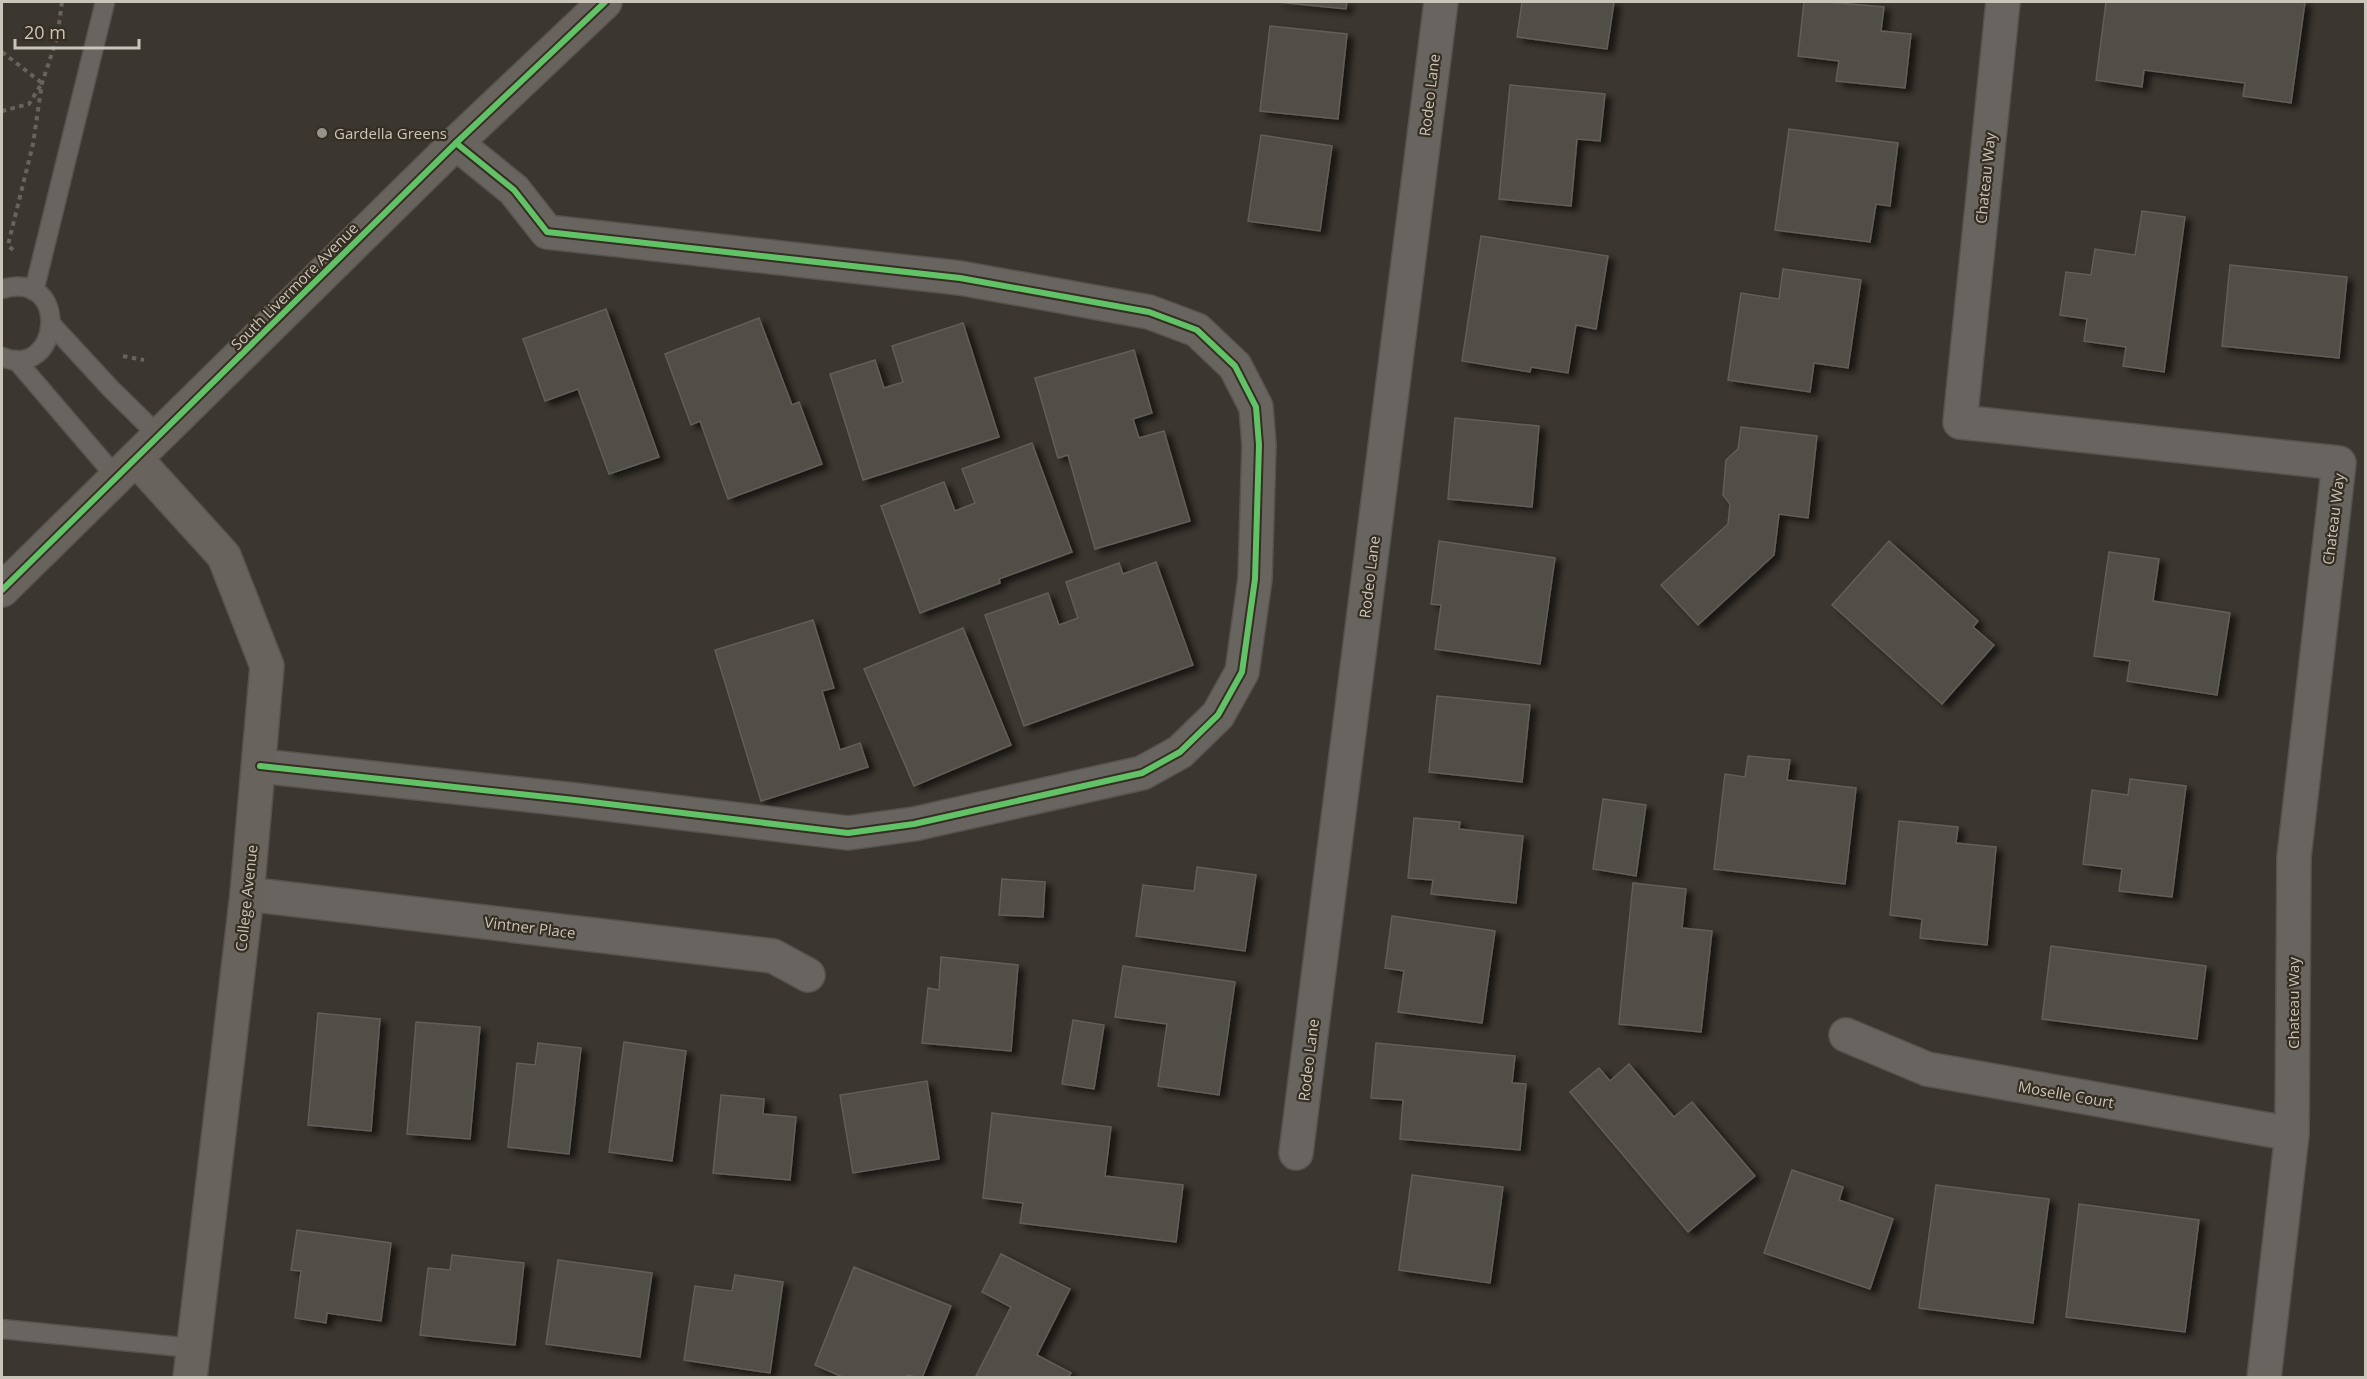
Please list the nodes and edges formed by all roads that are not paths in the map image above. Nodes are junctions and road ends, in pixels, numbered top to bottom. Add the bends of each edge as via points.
1 (105, 2) edge
2 (605, 2) edge
3 (1441, 2) edge
4 (2003, 2) edge
5 (456, 143) junction
6 (2, 289) edge
7 (33, 291) junction
8 (52, 325) junction
9 (9, 358) edge
10 (159, 436) junction
11 (127, 468) junction
12 (2, 590) edge
13 (260, 766) junction
14 (247, 894) junction
15 (808, 975) dead end
16 (1846, 1035) dead end
17 (2292, 1134) junction
18 (1296, 1153) dead end
19 (2, 1329) edge
20 (191, 1363) edge
21 (2264, 1377) edge

1 - 7 lane
2 - 5 street, South Livermore Avenue
3 - 18 street, Rodeo Lane
4 - 17 street, Chateau Way via 1960,422 2339,463 2294,857
5 - 10 street, South Livermore Avenue
5 - 13 street via 514,190 547,231 960,278 1149,312 1197,330 1235,366 1256,407 1259,445 1255,579 1242,672 1218,715 1180,752 1142,773 914,824 849,833
6 - 7 lane via 11,286
7 - 8 lane via 47,305
8 - 9 lane via 50,335 36,353
8 - 10 lane
9 - 11 lane
10 - 11 street, South Livermore Avenue
11 - 12 street, South Livermore Avenue
11 - 13 street, College Avenue via 224,556 267,666
13 - 14 street, College Avenue
14 - 15 street, Vintner Place via 773,956
14 - 20 street, College Avenue
16 - 17 street, Moselle Court via 1927,1069
17 - 21 street, Chateau Way
19 - 20 lane

